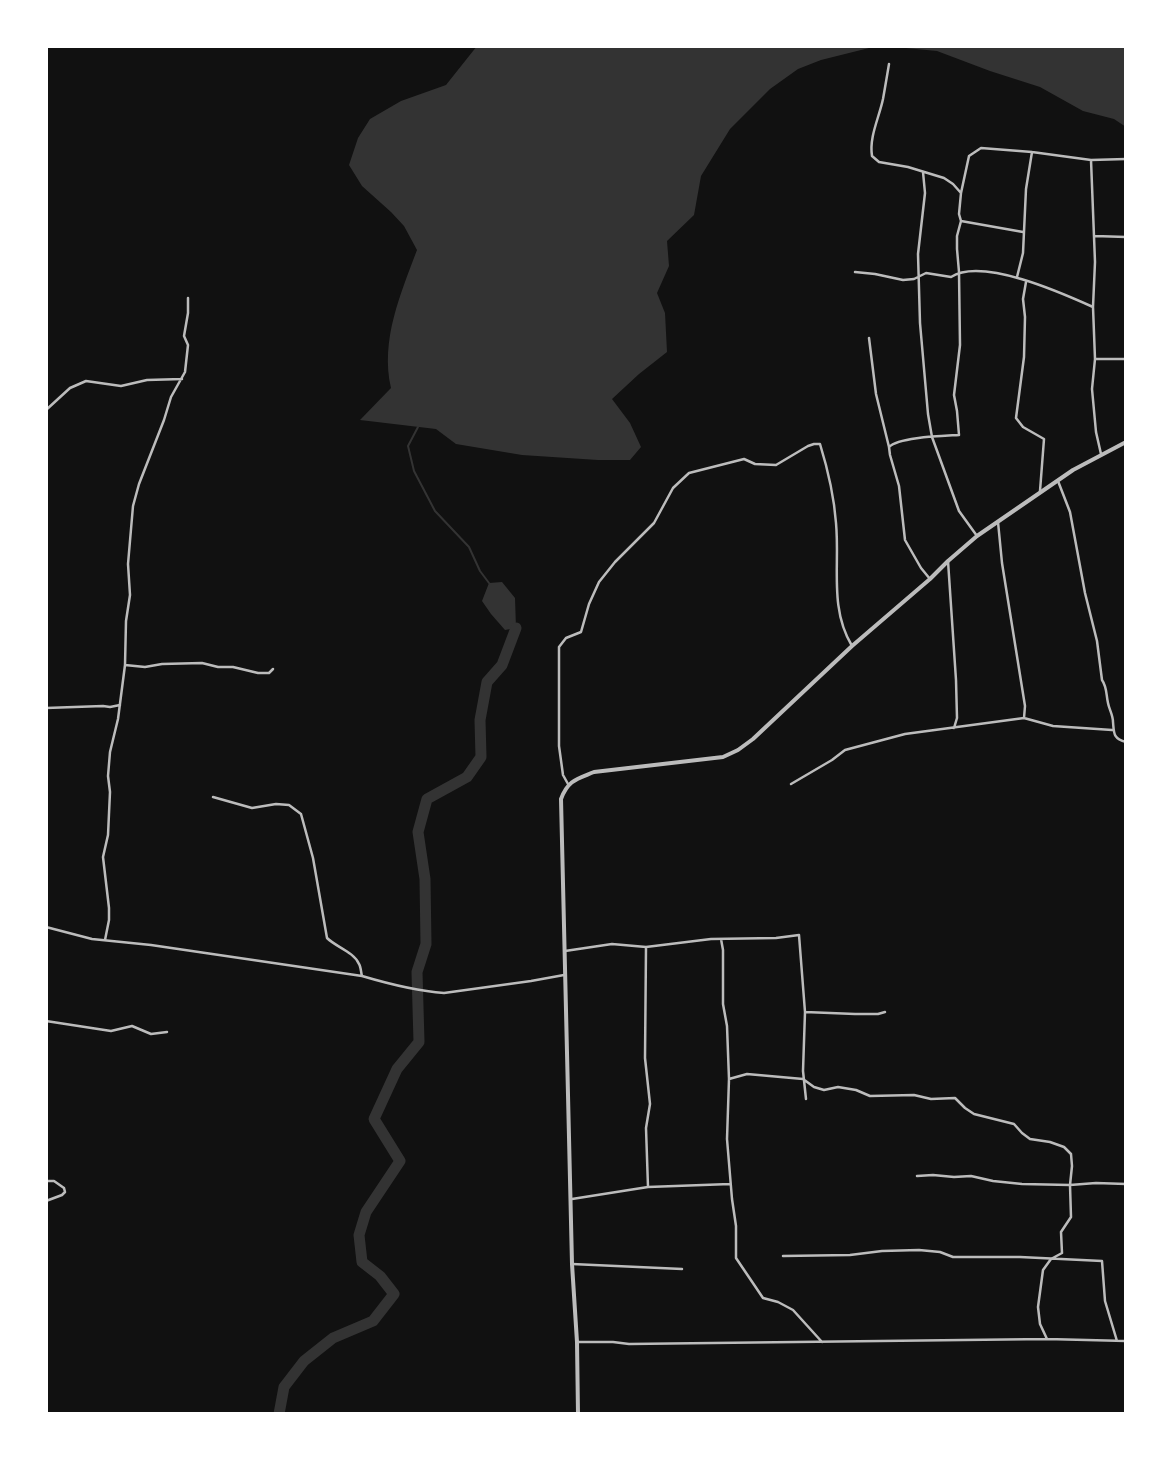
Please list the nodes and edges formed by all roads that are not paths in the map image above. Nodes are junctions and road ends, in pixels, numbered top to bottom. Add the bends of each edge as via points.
1 (889, 64) dead end
2 (1032, 152) junction
3 (1091, 160) junction
4 (1126, 160) edge
5 (923, 172) junction
6 (960, 193) junction
7 (961, 221) junction
8 (1023, 232) junction
9 (1095, 236) junction
10 (1126, 237) edge
11 (855, 272) dead end
12 (959, 272) junction
13 (920, 275) junction
14 (1017, 277) junction
15 (1026, 282) junction
16 (188, 298) dead end
17 (1093, 307) junction
18 (869, 338) dead end
19 (1126, 359) edge
20 (1095, 360) junction
21 (182, 379) junction
22 (46, 410) edge
23 (932, 437) junction
24 (1126, 442) edge
25 (889, 447) junction
26 (1101, 454) junction
27 (1058, 480) junction
28 (1040, 491) junction
29 (998, 522) junction
30 (977, 536) junction
31 (948, 561) junction
32 (930, 579) junction
33 (852, 646) junction
34 (125, 665) junction
35 (273, 669) dead end
36 (120, 705) junction
37 (46, 708) edge
38 (1024, 718) junction
39 (954, 728) junction
40 (1112, 730) junction
41 (1126, 742) edge
42 (568, 784) junction
43 (791, 784) dead end
44 (213, 797) dead end
45 (46, 927) edge
46 (105, 940) junction
47 (721, 940) junction
48 (646, 946) junction
49 (565, 951) junction
50 (565, 974) junction
51 (362, 976) junction
52 (805, 1012) junction
53 (886, 1012) dead end
54 (46, 1021) edge
55 (167, 1032) dead end
56 (729, 1079) junction
57 (804, 1080) junction
58 (806, 1099) dead end
59 (917, 1176) dead end
60 (46, 1181) edge
61 (730, 1184) junction
62 (1126, 1184) edge
63 (1070, 1185) junction
64 (648, 1187) junction
65 (572, 1199) junction
66 (46, 1201) edge
67 (783, 1256) dead end
68 (1051, 1259) junction
69 (572, 1264) junction
70 (682, 1269) dead end
71 (1046, 1339) junction
72 (1117, 1341) junction
73 (1126, 1341) edge
74 (577, 1342) junction
75 (822, 1342) junction
76 (578, 1414) edge

1 - 5 street via 872,156 879,162
2 - 3 street
2 - 6 street via 981,148 969,156
2 - 8 street
3 - 4 street
3 - 9 street
5 - 6 street via 944,178
5 - 13 street via 925,194 918,254
6 - 7 street
7 - 8 street
7 - 12 street via 957,236
8 - 14 street via 1023,252
9 - 10 street
9 - 17 street
11 - 13 street via 903,280
12 - 13 street via 951,276
12 - 14 street via 979,271
12 - 23 street via 960,345 954,396 958,436
13 - 23 street via 920,323
14 - 15 street
15 - 17 street
15 - 28 street via 1023,299 1024,357 1016,418 1022,427 1044,439
16 - 21 street via 184,336 188,345 187,360
17 - 20 street
18 - 25 street via 876,394
19 - 20 street
20 - 26 street via 1092,389
21 - 22 street via 147,380 121,386 86,381 70,388
21 - 34 street via 171,397 133,506
23 - 25 street via 893,443
23 - 30 street via 958,511
24 - 26 street
25 - 32 street via 899,486 905,540
26 - 27 street
27 - 28 street
27 - 40 street via 1070,512 1102,680 1106,685 1113,721
28 - 29 street
29 - 30 street
29 - 38 street via 1025,706
30 - 31 street
31 - 32 street
31 - 39 street via 956,680
32 - 33 street
33 - 42 street via 738,750 723,756 594,772
33 - 42 street via 844,633 840,616 836,573 837,525 820,444 808,446 776,465 744,460 689,473 673,488 654,523 599,582 581,632 566,638 559,647 559,746 563,775
34 - 35 street via 202,664 258,673 269,673
34 - 36 street
36 - 37 street via 110,708
36 - 46 street via 108,776 108,835 103,856 109,914
38 - 39 street
38 - 40 street via 1053,726
39 - 43 street via 906,734 845,750
40 - 41 street via 1117,738
42 - 49 street via 561,799
44 - 51 street via 252,808 276,804 289,806 301,814 313,858 327,938 359,963
45 - 46 street
46 - 51 street
47 - 48 street
47 - 52 street via 798,935
47 - 56 street
48 - 49 street via 612,944
48 - 64 street via 645,1058 650,1104 646,1128
49 - 50 street
50 - 51 street via 444,993 407,988
50 - 65 street
52 - 53 street
52 - 57 street
54 - 55 street via 111,1031 132,1026 151,1034
56 - 57 street via 746,1074
56 - 61 street via 727,1139
57 - 58 street
57 - 63 street via 824,1090 847,1088 870,1096 955,1098 974,1114 1014,1124 1030,1139 1064,1147 1071,1154
59 - 63 street via 970,1176 1022,1184
60 - 66 street via 54,1181 65,1192
61 - 64 street
61 - 75 street via 736,1226 736,1258 763,1298 793,1310
62 - 63 street
63 - 68 street via 1071,1217 1061,1232 1062,1253
64 - 65 street
65 - 69 street
67 - 68 street via 919,1250 952,1257
68 - 71 street via 1043,1270 1038,1307
68 - 72 street via 1102,1261 1105,1301
69 - 70 street
69 - 74 street
71 - 72 street
71 - 75 street
72 - 73 street
74 - 75 street
74 - 76 street

